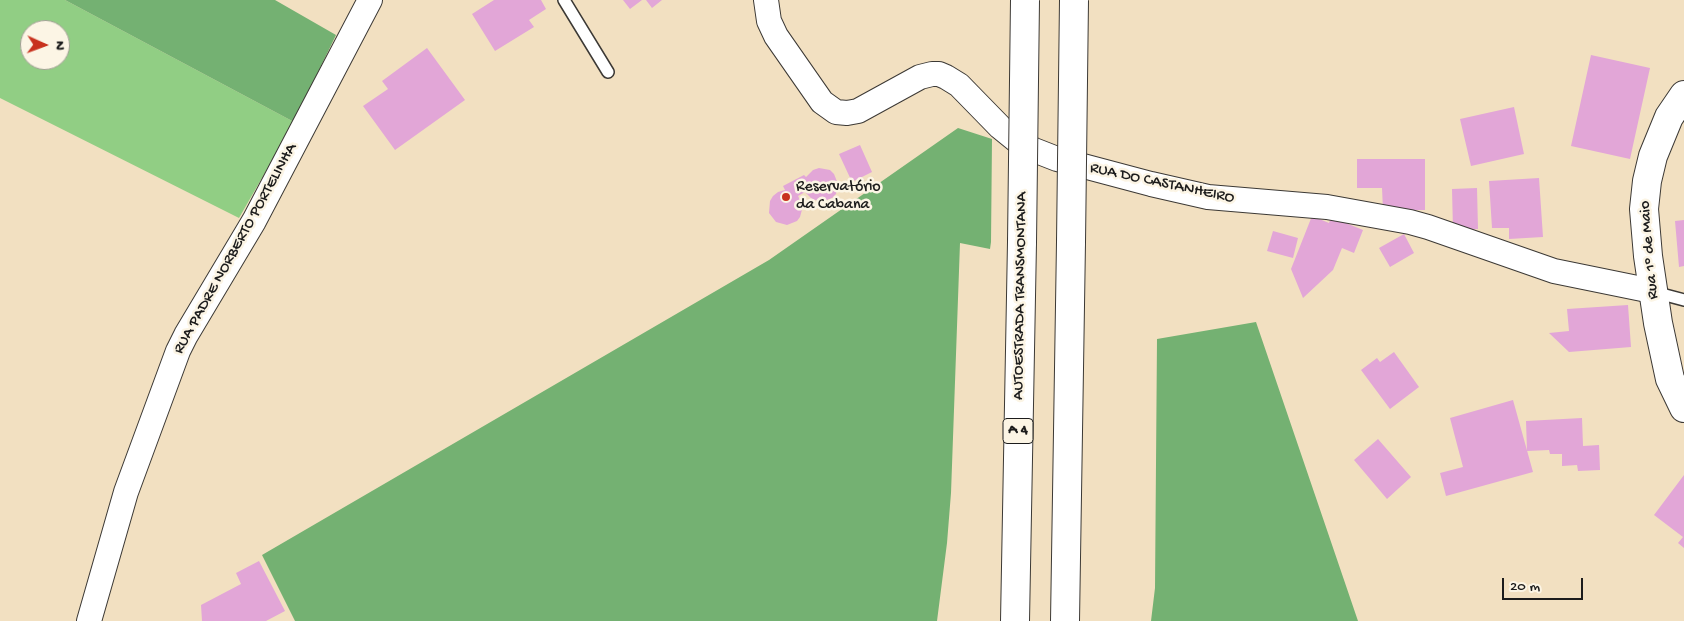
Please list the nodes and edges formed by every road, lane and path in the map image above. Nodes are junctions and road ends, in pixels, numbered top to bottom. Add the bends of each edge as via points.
1 (370, 0) edge
2 (564, 0) edge
3 (766, 0) edge
4 (1025, 0) edge
5 (1074, 0) edge
6 (608, 72) dead end
7 (1684, 95) edge
8 (1652, 291) junction
9 (1684, 300) edge
10 (1677, 380) edge
11 (1684, 408) edge
12 (89, 621) edge
13 (1015, 621) edge
14 (1065, 621) edge

1 - 12 street, RUA PADRE NORBERTO PORTELINHA via 258,214 178,351 126,492
2 - 6 lane
3 - 8 street, RUA DO CASTANHEIRO via 769,21 776,36 822,102 836,112 858,111 914,80 939,74 959,86 1012,137 1057,159 1208,197 1327,208 1410,222 1554,271
4 - 13 main road, AUTOESTRADA TRANSMONTANA / A 4, bridge
5 - 14 main road, bridge
7 - 8 main road, Rua 1º de Maio via 1657,143 1647,181 1645,224
8 - 9 lane
8 - 10 main road, Rua 1º de Maio via 1661,341
10 - 11 main road, Rua 1º de Maio

